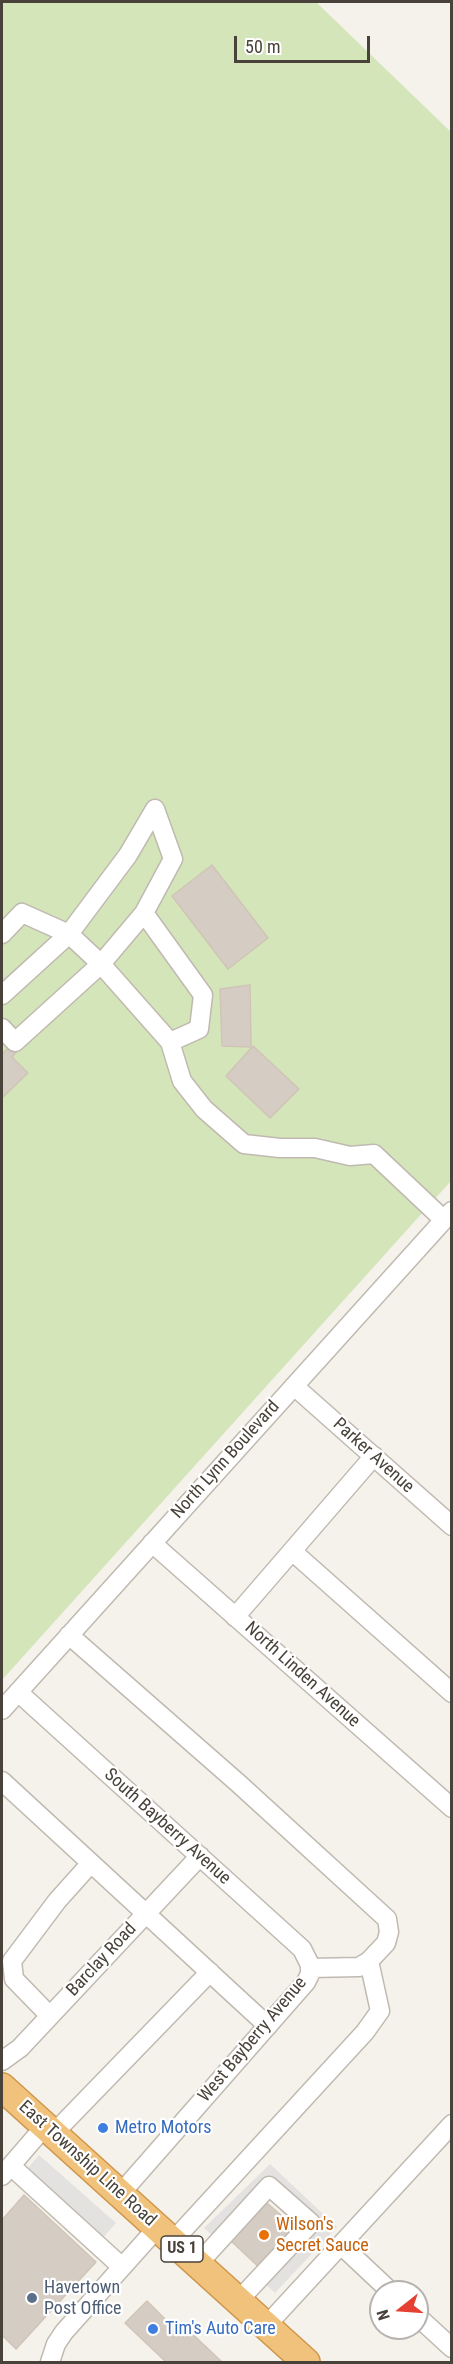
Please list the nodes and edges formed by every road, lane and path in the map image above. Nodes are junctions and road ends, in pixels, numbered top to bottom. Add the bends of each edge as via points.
1 (2, 910) edge
2 (22, 913) junction
3 (144, 914) junction
4 (2, 934) edge
5 (69, 934) junction
6 (101, 964) junction
7 (2, 995) edge
8 (2, 1028) edge
9 (170, 1042) junction
10 (449, 1214) edge
11 (294, 1386) junction
12 (374, 1456) junction
13 (452, 1526) edge
14 (152, 1543) junction
15 (292, 1551) junction
16 (235, 1617) junction
17 (69, 1635) junction
18 (18, 1692) junction
19 (452, 1693) edge
20 (2, 1710) edge
21 (2, 1781) edge
22 (452, 1808) edge
23 (200, 1856) junction
24 (91, 1863) junction
25 (146, 1913) junction
26 (369, 1961) junction
27 (310, 1967) junction
28 (210, 1972) junction
29 (50, 2016) junction
30 (268, 2026) junction
31 (2, 2061) edge
32 (2, 2086) edge
33 (452, 2124) edge
34 (50, 2129) junction
35 (6, 2171) edge
36 (120, 2193) junction
37 (165, 2234) junction
38 (340, 2245) junction
39 (198, 2264) junction
40 (122, 2267) junction
41 (378, 2280) edge
42 (238, 2301) junction
43 (266, 2326) junction
44 (429, 2327) edge
45 (452, 2348) edge
46 (296, 2359) edge
47 (50, 2362) edge

1 - 2 street
2 - 4 street
2 - 5 street
3 - 5 street via 173,859 155,809 128,855
3 - 6 street
3 - 9 street via 203,995 199,1029
5 - 6 street
5 - 7 street
6 - 8 street via 15,1042
6 - 9 street
9 - 10 street via 182,1081 204,1108 244,1143 315,1148 350,1156 374,1154
10 - 11 street, North Lynn Boulevard
11 - 12 street, Parker Avenue
11 - 14 street, North Lynn Boulevard
12 - 13 street, Parker Avenue
12 - 15 street
14 - 16 street, North Linden Avenue
14 - 17 street, North Lynn Boulevard
15 - 16 street
15 - 19 street
16 - 22 street, North Linden Avenue
17 - 18 street, North Lynn Boulevard
17 - 26 street via 379,1910 387,1919 389,1932 386,1942
18 - 20 street, North Lynn Boulevard
18 - 23 street, South Bayberry Avenue
21 - 24 street
23 - 25 street, Barclay Road
23 - 27 street, South Bayberry Avenue via 302,1948
24 - 25 street
24 - 29 street via 12,1961 14,1979
25 - 28 street
25 - 29 street, Barclay Road
26 - 27 street via 359,1967
26 - 37 street via 380,2011 365,2032 329,2074
27 - 30 street, West Bayberry Avenue via 306,1982
28 - 30 street
28 - 34 street
29 - 31 street, Barclay Road
30 - 36 street, West Bayberry Avenue
32 - 34 highway, East Township Line Road / US 1
33 - 38 street
34 - 35 street
34 - 36 highway, East Township Line Road / US 1
35 - 40 street
36 - 37 highway, East Township Line Road / US 1
37 - 39 highway, East Township Line Road / US 1
37 - 40 street
38 - 41 street
38 - 43 street
39 - 42 highway, East Township Line Road / US 1
39 - 42 street via 269,2186 311,2223
40 - 47 street via 64,2332
42 - 43 highway, East Township Line Road / US 1
43 - 46 highway, East Township Line Road / US 1
44 - 45 street

